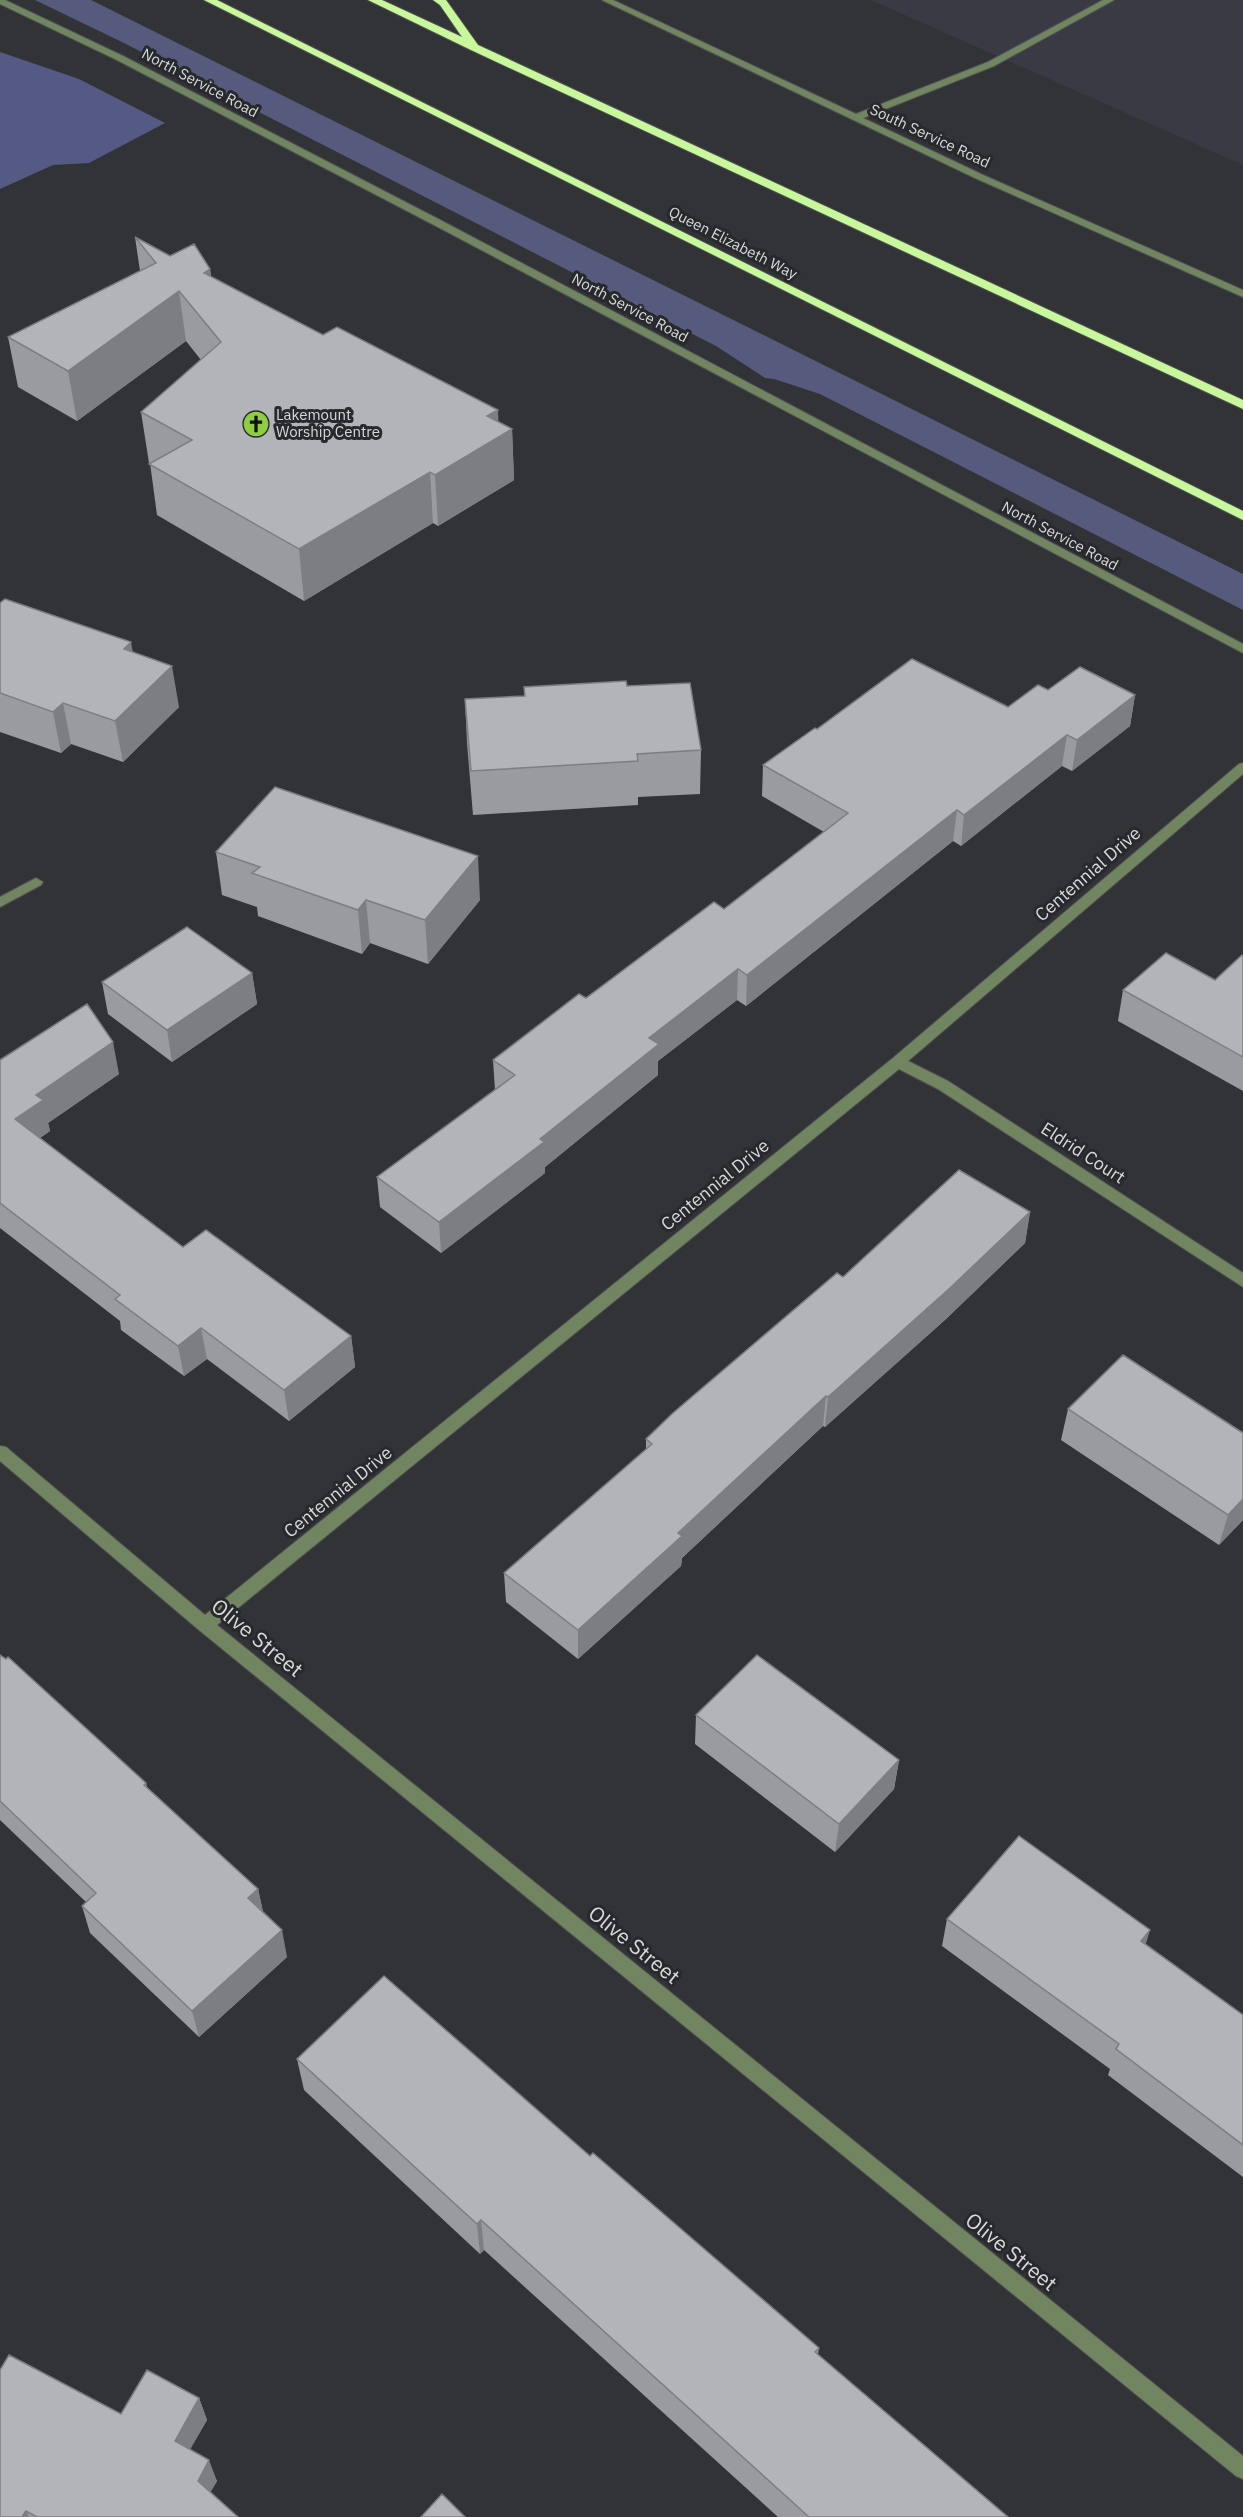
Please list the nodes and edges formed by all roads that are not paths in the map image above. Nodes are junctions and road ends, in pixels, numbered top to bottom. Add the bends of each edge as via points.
1 (209, 0) edge
2 (373, 0) edge
3 (438, 0) edge
4 (606, 0) edge
5 (1110, 0) edge
6 (0, 1) edge
7 (476, 50) junction
8 (855, 118) junction
9 (1243, 294) edge
10 (1243, 405) edge
11 (1243, 516) edge
12 (1243, 650) edge
13 (1243, 767) edge
14 (36, 882) dead end
15 (0, 903) edge
16 (898, 1062) junction
17 (1243, 1281) edge
18 (0, 1452) edge
19 (205, 1625) junction
20 (1243, 2469) edge

1 - 11 highway, Queen Elizabeth Way
2 - 7 highway
3 - 7 highway
4 - 8 street, South Service Road
5 - 8 street via 991,64
6 - 12 street, North Service Road via 120,58 440,224
7 - 10 highway
8 - 9 street, South Service Road
13 - 16 street, Centennial Drive
14 - 15 street
16 - 17 street, Eldrid Court via 943,1085
16 - 19 street, Centennial Drive
18 - 19 street, Olive Street
19 - 20 street, Olive Street

